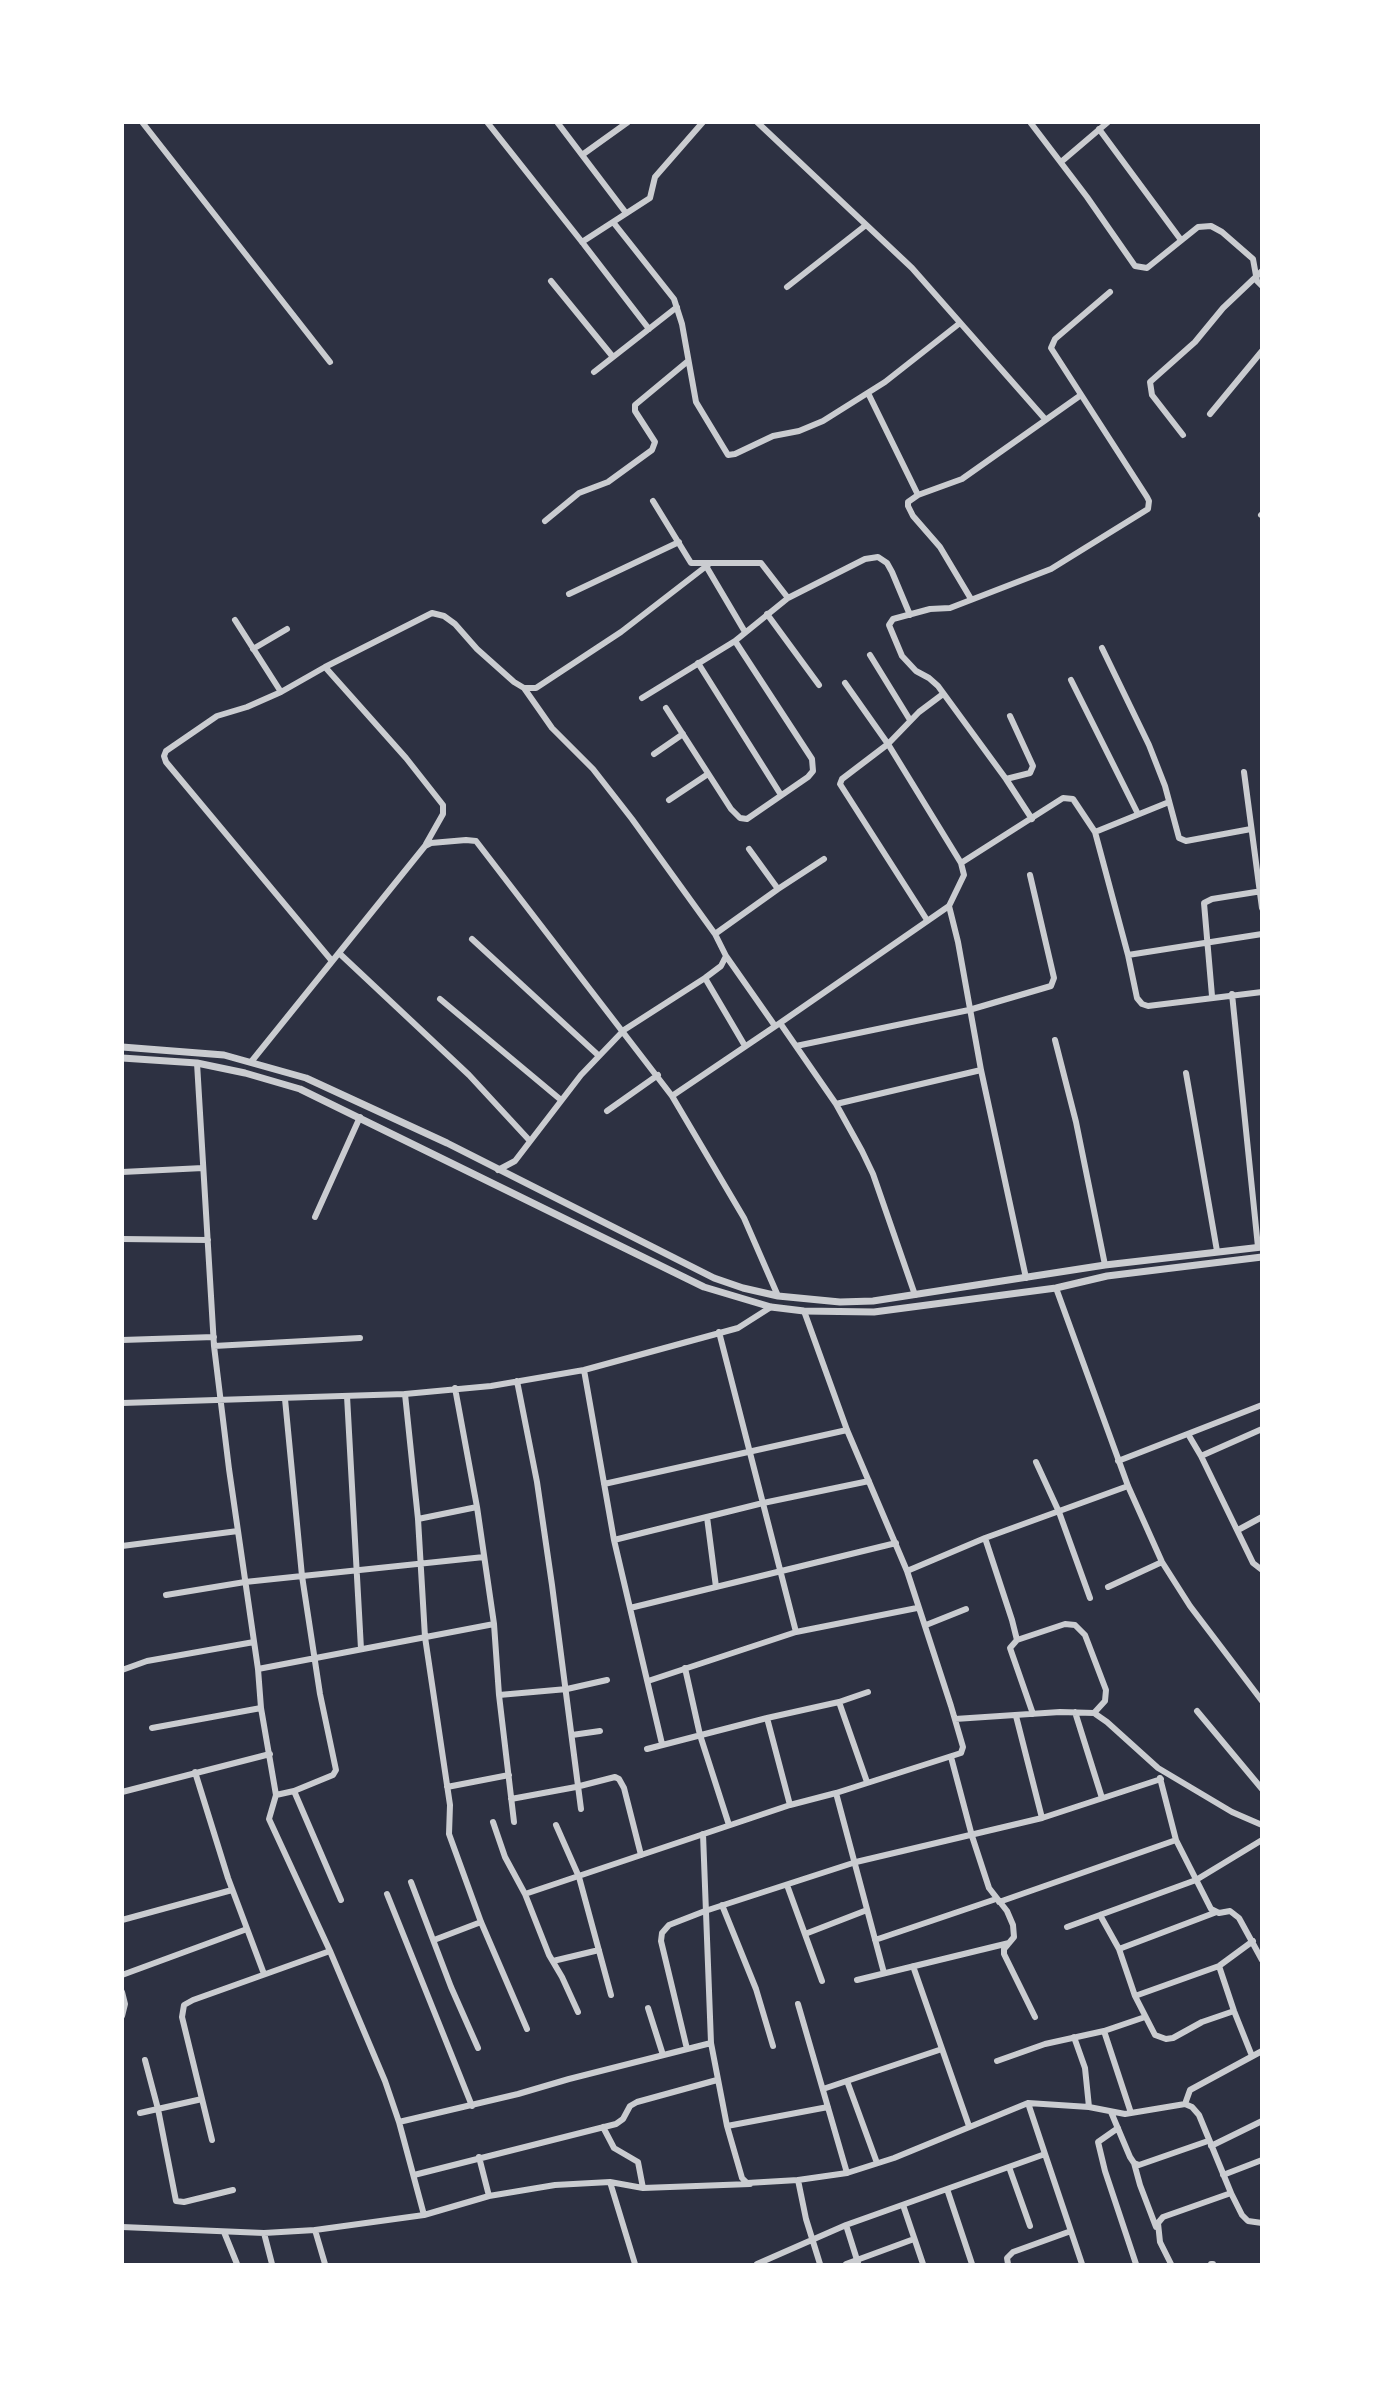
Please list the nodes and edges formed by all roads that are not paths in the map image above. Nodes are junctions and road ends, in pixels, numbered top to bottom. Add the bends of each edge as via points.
1 (487, 122) edge
2 (557, 122) edge
3 (628, 122) edge
4 (703, 122) edge
5 (757, 122) edge
6 (1030, 122) edge
7 (1108, 122) edge
8 (144, 123) edge
9 (1099, 129) junction
10 (582, 155) junction
11 (1061, 162) junction
12 (626, 213) junction
13 (613, 222) junction
14 (866, 225) junction
15 (1181, 240) junction
16 (582, 242) junction
17 (1262, 271) edge
18 (1256, 277) junction
19 (551, 281) dead end
20 (1262, 286) edge
21 (787, 287) dead end
22 (1110, 292) dead end
23 (677, 307) junction
24 (960, 323) junction
25 (649, 329) junction
26 (1262, 351) edge
27 (612, 358) junction
28 (1255, 358) junction
29 (688, 360) junction
30 (330, 362) dead end
31 (1262, 364) edge
32 (594, 372) dead end
33 (868, 393) junction
34 (1081, 395) junction
35 (1210, 414) dead end
36 (1045, 419) junction
37 (1183, 435) dead end
38 (918, 495) junction
39 (653, 501) dead end
40 (545, 521) dead end
41 (679, 542) junction
42 (708, 565) junction
43 (569, 594) dead end
44 (788, 598) junction
45 (971, 599) junction
46 (767, 614) junction
47 (909, 615) junction
48 (235, 620) dead end
49 (287, 629) dead end
50 (745, 632) junction
51 (735, 641) junction
52 (1102, 648) dead end
53 (253, 649) junction
54 (870, 655) dead end
55 (698, 663) junction
56 (325, 667) junction
57 (1071, 680) dead end
58 (845, 683) dead end
59 (819, 685) dead end
60 (524, 688) junction
61 (281, 692) junction
62 (943, 694) junction
63 (642, 698) dead end
64 (666, 708) dead end
65 (1010, 716) dead end
66 (910, 720) junction
67 (683, 734) junction
68 (888, 744) junction
69 (653, 754) dead end
70 (1244, 772) dead end
71 (708, 774) junction
72 (1006, 779) junction
73 (781, 795) junction
74 (669, 800) dead end
75 (1169, 802) junction
76 (1138, 814) junction
77 (1032, 819) junction
78 (1251, 829) junction
79 (1095, 832) junction
80 (1253, 844) junction
81 (1262, 844) edge
82 (425, 846) junction
83 (749, 849) dead end
84 (824, 859) dead end
85 (961, 863) junction
86 (1030, 874) dead end
87 (778, 889) junction
88 (1260, 892) edge
89 (949, 906) junction
90 (1262, 908) edge
91 (928, 920) junction
92 (715, 934) junction
93 (1262, 934) edge
94 (472, 939) dead end
95 (1207, 943) junction
96 (339, 953) junction
97 (1128, 955) junction
98 (726, 956) junction
99 (332, 961) junction
100 (705, 978) junction
101 (1262, 992) edge
102 (1232, 995) junction
103 (1212, 996) junction
104 (440, 999) dead end
105 (969, 1010) junction
106 (777, 1024) junction
107 (624, 1030) junction
108 (1055, 1040) dead end
109 (745, 1046) junction
110 (796, 1046) junction
111 (122, 1047) edge
112 (598, 1055) junction
113 (122, 1058) edge
114 (251, 1062) junction
115 (197, 1063) junction
116 (981, 1070) junction
117 (1186, 1073) dead end
118 (658, 1075) junction
119 (672, 1096) junction
120 (561, 1100) junction
121 (836, 1104) junction
122 (607, 1111) dead end
123 (360, 1118) junction
124 (530, 1141) junction
125 (203, 1168) junction
126 (498, 1170) junction
127 (122, 1172) edge
128 (315, 1217) dead end
129 (122, 1239) edge
130 (208, 1240) junction
131 (1260, 1247) edge
132 (1217, 1251) junction
133 (1262, 1257) edge
134 (1105, 1265) junction
135 (1026, 1278) junction
136 (1056, 1288) junction
137 (915, 1295) junction
138 (778, 1296) junction
139 (840, 1302) junction
140 (771, 1307) junction
141 (804, 1311) junction
142 (840, 1312) junction
143 (719, 1332) junction
144 (214, 1337) junction
145 (360, 1338) dead end
146 (122, 1340) edge
147 (215, 1346) junction
148 (584, 1370) junction
149 (517, 1381) junction
150 (455, 1388) junction
151 (405, 1394) junction
152 (347, 1396) junction
153 (285, 1399) junction
154 (221, 1400) junction
155 (122, 1403) edge
156 (1262, 1405) edge
157 (1262, 1429) edge
158 (847, 1430) junction
159 (1188, 1434) junction
160 (748, 1450) junction
161 (1201, 1455) junction
162 (1118, 1461) junction
163 (1036, 1462) dead end
164 (870, 1481) junction
165 (604, 1484) junction
166 (1128, 1486) junction
167 (763, 1503) junction
168 (477, 1507) junction
169 (1059, 1511) junction
170 (706, 1517) junction
171 (1262, 1517) edge
172 (418, 1519) junction
173 (1238, 1530) junction
174 (238, 1531) junction
175 (985, 1538) junction
176 (614, 1540) junction
177 (896, 1543) junction
178 (122, 1546) edge
179 (484, 1557) junction
180 (1162, 1562) junction
181 (421, 1564) junction
182 (1262, 1570) edge
183 (357, 1571) junction
184 (781, 1571) junction
185 (907, 1571) junction
186 (302, 1576) junction
187 (245, 1583) junction
188 (716, 1587) junction
189 (1108, 1587) dead end
190 (166, 1595) dead end
191 (1090, 1598) dead end
192 (631, 1608) junction
193 (918, 1608) junction
194 (966, 1609) dead end
195 (494, 1624) junction
196 (926, 1625) junction
197 (796, 1632) junction
198 (425, 1637) junction
199 (1017, 1640) junction
200 (254, 1642) junction
201 (362, 1649) junction
202 (316, 1658) junction
203 (685, 1668) junction
204 (258, 1669) junction
205 (122, 1670) edge
206 (607, 1680) dead end
207 (648, 1681) junction
208 (567, 1689) junction
209 (868, 1692) dead end
210 (499, 1695) junction
211 (1262, 1701) edge
212 (839, 1702) junction
213 (261, 1708) junction
214 (1196, 1711) dead end
215 (1075, 1712) junction
216 (1094, 1713) junction
217 (1033, 1714) junction
218 (1016, 1716) junction
219 (767, 1717) junction
220 (955, 1719) junction
221 (152, 1728) dead end
222 (600, 1731) dead end
223 (572, 1735) junction
224 (700, 1735) junction
225 (662, 1744) junction
226 (647, 1749) dead end
227 (270, 1754) junction
228 (951, 1757) junction
229 (1158, 1768) junction
230 (195, 1772) junction
231 (509, 1775) junction
232 (1161, 1779) junction
233 (867, 1782) junction
234 (447, 1787) junction
235 (576, 1787) junction
236 (1262, 1789) edge
237 (295, 1791) junction
238 (122, 1792) edge
239 (836, 1793) junction
240 (276, 1795) junction
241 (1102, 1798) junction
242 (511, 1799) junction
243 (790, 1805) junction
244 (580, 1809) dead end
245 (1042, 1818) junction
246 (493, 1822) dead end
247 (514, 1822) dead end
248 (556, 1825) dead end
249 (729, 1825) junction
250 (1262, 1825) edge
251 (703, 1834) junction
252 (972, 1836) junction
253 (1176, 1839) junction
254 (1262, 1840) edge
255 (641, 1855) junction
256 (856, 1862) junction
257 (579, 1877) junction
258 (1196, 1880) junction
259 (411, 1882) dead end
260 (787, 1885) junction
261 (232, 1890) junction
262 (387, 1894) dead end
263 (525, 1894) junction
264 (341, 1900) dead end
265 (998, 1900) junction
266 (722, 1905) junction
267 (867, 1910) junction
268 (705, 1911) junction
269 (1214, 1913) junction
270 (1100, 1915) junction
271 (122, 1920) edge
272 (481, 1922) junction
273 (1067, 1927) dead end
274 (247, 1929) junction
275 (805, 1934) junction
276 (434, 1940) junction
277 (875, 1940) junction
278 (1252, 1941) junction
279 (1009, 1943) junction
280 (1119, 1949) junction
281 (598, 1950) junction
282 (330, 1951) junction
283 (553, 1961) junction
284 (1262, 1961) edge
285 (912, 1966) junction
286 (1219, 1966) junction
287 (884, 1973) junction
288 (122, 1975) edge
289 (264, 1975) junction
290 (858, 1980) dead end
291 (822, 1981) dead end
292 (122, 1992) edge
293 (611, 1995) dead end
294 (1135, 1996) junction
295 (798, 2004) dead end
296 (648, 2008) dead end
297 (1234, 2011) junction
298 (578, 2012) dead end
299 (122, 2016) edge
300 (1035, 2017) dead end
301 (1146, 2017) junction
302 (527, 2029) dead end
303 (1104, 2031) junction
304 (1074, 2037) junction
305 (711, 2043) junction
306 (773, 2046) dead end
307 (478, 2048) dead end
308 (687, 2049) junction
309 (942, 2049) junction
310 (1262, 2051) edge
311 (663, 2055) junction
312 (1252, 2056) junction
313 (145, 2060) dead end
314 (998, 2061) dead end
315 (717, 2080) junction
316 (847, 2081) junction
317 (823, 2089) junction
318 (202, 2099) junction
319 (1028, 2104) junction
320 (1185, 2104) junction
321 (472, 2106) junction
322 (1089, 2106) junction
323 (828, 2108) junction
324 (158, 2109) junction
325 (1111, 2112) junction
326 (140, 2113) dead end
327 (1131, 2113) junction
328 (1262, 2120) edge
329 (399, 2122) junction
330 (727, 2126) junction
331 (969, 2126) junction
332 (603, 2127) junction
333 (1118, 2128) junction
334 (212, 2140) dead end
335 (1209, 2144) junction
336 (1045, 2154) junction
337 (479, 2158) junction
338 (1262, 2160) edge
339 (1134, 2162) junction
340 (877, 2163) junction
341 (1009, 2166) junction
342 (847, 2173) junction
343 (414, 2175) junction
344 (1223, 2175) junction
345 (798, 2180) junction
346 (610, 2182) junction
347 (752, 2184) junction
348 (643, 2188) junction
349 (947, 2189) junction
350 (233, 2190) dead end
351 (1231, 2193) junction
352 (489, 2196) junction
353 (903, 2205) junction
354 (424, 2215) junction
355 (1262, 2223) edge
356 (846, 2225) junction
357 (1030, 2226) dead end
358 (122, 2227) edge
359 (316, 2230) junction
360 (1071, 2231) junction
361 (1157, 2231) junction
362 (224, 2232) junction
363 (264, 2233) junction
364 (813, 2239) junction
365 (914, 2239) junction
366 (858, 2263) edge
367 (237, 2264) edge
368 (272, 2264) edge
369 (325, 2264) edge
370 (635, 2264) edge
371 (757, 2264) edge
372 (821, 2264) edge
373 (846, 2264) edge
374 (923, 2264) edge
375 (972, 2264) edge
376 (1008, 2264) edge
377 (1082, 2264) edge
378 (1136, 2264) edge
379 (1171, 2264) edge

1 - 16 street
2 - 10 street
3 - 10 street
4 - 12 street via 655,177 650,198
5 - 14 street
6 - 11 street
7 - 9 street
8 - 30 street
9 - 11 street
9 - 15 street
10 - 12 street
11 - 15 street via 1135,266 1147,268
12 - 13 street
13 - 16 street
13 - 23 street
14 - 21 street
14 - 24 street
15 - 18 street via 1204,225 1217,228 1253,259
16 - 25 street
17 - 18 street
18 - 20 street
18 - 37 street via 1150,382 1152,395
19 - 27 street
22 - 34 street via 1051,344
23 - 25 street
23 - 29 street
24 - 33 street
24 - 36 street
25 - 27 street
26 - 28 street
27 - 32 street
28 - 31 street
28 - 35 street
29 - 33 street via 696,402 728,455 815,425
29 - 40 street via 635,405 655,442 652,450 608,482 579,493
33 - 38 street
34 - 36 street
34 - 45 street via 1147,497 1148,509 1051,569
36 - 38 street via 962,479
38 - 45 street via 908,502 909,510 940,547
39 - 41 street
41 - 42 street via 691,563
41 - 43 street
42 - 44 street via 761,563
42 - 50 street
42 - 60 street via 594,651 536,688
44 - 46 street
44 - 47 street via 865,559 878,557 887,563
45 - 47 street
46 - 50 street
46 - 59 street
47 - 62 street via 893,619 890,630 910,666
48 - 53 street
49 - 53 street
50 - 51 street
51 - 55 street
51 - 73 street via 814,762 811,775
52 - 75 street via 1149,745
53 - 61 street
54 - 66 street
55 - 63 street
55 - 73 street
56 - 60 street via 423,616 437,614 455,624 503,674
56 - 61 street
56 - 82 street via 443,805 443,814
57 - 76 street
58 - 68 street
60 - 92 street via 552,728 593,769
61 - 99 street via 210,720 164,756
62 - 66 street
62 - 72 street
64 - 67 street
65 - 72 street via 1033,768
66 - 68 street
67 - 69 street
67 - 71 street
68 - 85 street
68 - 91 street via 842,779 840,786
70 - 78 street
71 - 73 street via 743,819
71 - 74 street
72 - 77 street
75 - 76 street
75 - 78 street via 1181,840
76 - 79 street
77 - 79 street via 1070,798
77 - 85 street
78 - 80 street
79 - 97 street
80 - 81 street
80 - 88 street
82 - 96 street
82 - 107 street via 466,840 478,843
83 - 87 street
84 - 87 street
85 - 89 street via 964,875
86 - 105 street via 1054,982
87 - 92 street
88 - 90 street
88 - 95 street via 1205,901
89 - 91 street
89 - 105 street
91 - 106 street
92 - 98 street
93 - 95 street
94 - 112 street
95 - 97 street
95 - 103 street
96 - 99 street
96 - 124 street via 469,1075
97 - 103 street via 1142,1004
98 - 100 street
98 - 106 street
99 - 114 street
100 - 107 street
100 - 109 street
101 - 102 street
102 - 103 street
102 - 131 street
104 - 120 street
105 - 110 street
105 - 116 street
106 - 109 street
106 - 110 street
107 - 112 street
107 - 118 street
108 - 134 street
109 - 119 street
110 - 121 street
111 - 114 street via 224,1055
112 - 120 street
113 - 115 street
114 - 126 street via 306,1078
115 - 123 street via 300,1089
115 - 125 street
116 - 121 street
116 - 135 street
117 - 132 street
118 - 119 street
118 - 122 street
119 - 138 street via 744,1218
120 - 124 street
121 - 137 street via 873,1174
123 - 128 street
123 - 140 street via 704,1287
124 - 126 street via 515,1161
125 - 127 street
125 - 130 street
126 - 138 street via 714,1278
129 - 130 street
130 - 144 street
131 - 132 street
132 - 134 street
133 - 136 street via 1107,1276
134 - 135 street
135 - 137 street
136 - 142 street via 874,1312
136 - 162 street
137 - 139 street
138 - 139 street
139 - 142 street
140 - 141 street
140 - 143 street via 738,1328
141 - 142 street
141 - 158 street
143 - 148 street
143 - 160 street
144 - 146 street
144 - 147 street
145 - 147 street
147 - 154 street
148 - 149 street
148 - 165 street
149 - 150 street
149 - 208 street via 537,1482
150 - 151 street
150 - 168 street
151 - 152 street
151 - 172 street
152 - 153 street
152 - 183 street
153 - 154 street
153 - 186 street
154 - 155 street
154 - 174 street
156 - 159 street
157 - 161 street
158 - 160 street
158 - 164 street
159 - 161 street
159 - 162 street
160 - 165 street
160 - 167 street
161 - 173 street
162 - 166 street
163 - 169 street
164 - 167 street
164 - 177 street
165 - 176 street
166 - 169 street
166 - 180 street
167 - 170 street
167 - 184 street
168 - 172 street
168 - 179 street
169 - 175 street
169 - 191 street
170 - 176 street
170 - 188 street
171 - 173 street
172 - 181 street
173 - 182 street via 1253,1563
174 - 178 street
174 - 187 street
175 - 185 street
175 - 199 street
176 - 192 street
177 - 184 street
177 - 185 street
179 - 181 street
179 - 195 street
180 - 189 street
180 - 211 street
181 - 183 street
181 - 198 street
183 - 186 street
183 - 201 street
184 - 188 street
184 - 197 street
185 - 193 street
186 - 187 street
186 - 202 street
187 - 190 street
187 - 200 street
188 - 192 street
192 - 207 street
193 - 196 street
193 - 197 street
194 - 196 street
195 - 198 street
195 - 210 street
196 - 220 street
197 - 203 street
198 - 201 street
198 - 234 street
199 - 216 street via 1065,1624 1082,1631 1107,1690 1105,1701
199 - 217 street via 1010,1648 1012,1658
200 - 204 street
200 - 205 street via 147,1661
201 - 202 street
202 - 204 street
202 - 237 street via 335,1773
203 - 207 street
203 - 224 street
204 - 213 street
206 - 208 street
207 - 225 street
208 - 210 street
208 - 223 street
209 - 212 street
210 - 231 street
212 - 219 street
212 - 233 street
213 - 221 street
213 - 227 street
214 - 236 street
215 - 216 street
215 - 217 street
215 - 241 street
216 - 229 street
217 - 218 street
218 - 220 street
218 - 245 street
219 - 224 street
219 - 243 street
220 - 228 street via 963,1750
222 - 223 street
223 - 235 street
224 - 225 street
224 - 249 street
225 - 226 street
227 - 230 street
227 - 240 street
228 - 233 street
228 - 252 street
229 - 232 street
229 - 250 street
230 - 238 street
230 - 261 street
231 - 234 street
231 - 242 street
232 - 241 street
232 - 253 street
233 - 239 street
234 - 272 street via 449,1834
235 - 242 street
235 - 244 street
235 - 255 street via 619,1779
237 - 240 street
237 - 264 street
239 - 243 street
239 - 256 street
240 - 282 street via 269,1819
241 - 245 street
242 - 247 street
243 - 249 street
245 - 252 street
246 - 263 street
248 - 257 street
249 - 251 street
251 - 255 street
251 - 268 street
252 - 256 street
252 - 265 street via 989,1888
253 - 258 street
253 - 265 street
254 - 258 street
255 - 257 street
256 - 260 street
256 - 267 street
257 - 263 street
257 - 281 street
258 - 269 street
258 - 270 street
259 - 276 street
260 - 266 street
260 - 275 street
261 - 271 street
261 - 274 street
262 - 321 street
263 - 283 street
265 - 277 street
265 - 279 street via 1013,1925 1014,1937
266 - 268 street
266 - 306 street
267 - 275 street
267 - 277 street
268 - 305 street
268 - 308 street via 669,1926 661,1936
269 - 278 street via 1234,1913
269 - 280 street
270 - 273 street
270 - 280 street
272 - 276 street
272 - 302 street
274 - 288 street
274 - 289 street
275 - 291 street
276 - 307 street
277 - 287 street
278 - 284 street
278 - 286 street
279 - 285 street
279 - 300 street via 1004,1954
280 - 294 street
281 - 283 street
281 - 293 street
282 - 289 street
282 - 329 street
283 - 298 street
285 - 287 street
285 - 309 street
286 - 294 street
286 - 297 street
287 - 290 street
289 - 318 street via 182,2008
292 - 299 street
294 - 301 street
295 - 317 street
296 - 311 street
297 - 301 street via 1166,2039 1155,2035
297 - 312 street
301 - 303 street
303 - 304 street
303 - 327 street
304 - 314 street
304 - 322 street
305 - 308 street
305 - 315 street
308 - 311 street
309 - 316 street
309 - 331 street
310 - 312 street
311 - 321 street
312 - 320 street via 1190,2090
313 - 324 street
315 - 330 street
315 - 332 street via 637,2102 620,2122
316 - 317 street
316 - 340 street
317 - 323 street
318 - 324 street
318 - 334 street
319 - 322 street
319 - 331 street
319 - 336 street
320 - 327 street
320 - 335 street via 1199,2115
321 - 329 street
322 - 325 street
323 - 330 street
323 - 342 street
324 - 326 street
324 - 350 street via 176,2201
325 - 327 street
325 - 333 street
328 - 335 street
329 - 343 street
330 - 347 street via 742,2178
331 - 340 street
332 - 337 street
332 - 348 street via 614,2148 638,2162
333 - 339 street
333 - 378 street via 1098,2142
335 - 339 street via 1139,2165
335 - 344 street
336 - 341 street
336 - 360 street
337 - 343 street
337 - 352 street
338 - 344 street
339 - 361 street
340 - 342 street
341 - 349 street
341 - 357 street
342 - 345 street
343 - 354 street
344 - 351 street
345 - 347 street
345 - 364 street
346 - 348 street
346 - 352 street
346 - 370 street
347 - 348 street
349 - 353 street
349 - 375 street
351 - 355 street via 1248,2221
351 - 361 street via 1163,2217
352 - 354 street
353 - 356 street
353 - 365 street
354 - 359 street
356 - 364 street
356 - 366 street
358 - 362 street
359 - 363 street
359 - 369 street
360 - 376 street via 1013,2252
360 - 377 street
361 - 379 street
362 - 363 street
362 - 367 street
363 - 368 street
364 - 371 street
364 - 372 street
365 - 366 street
365 - 374 street
366 - 373 street

